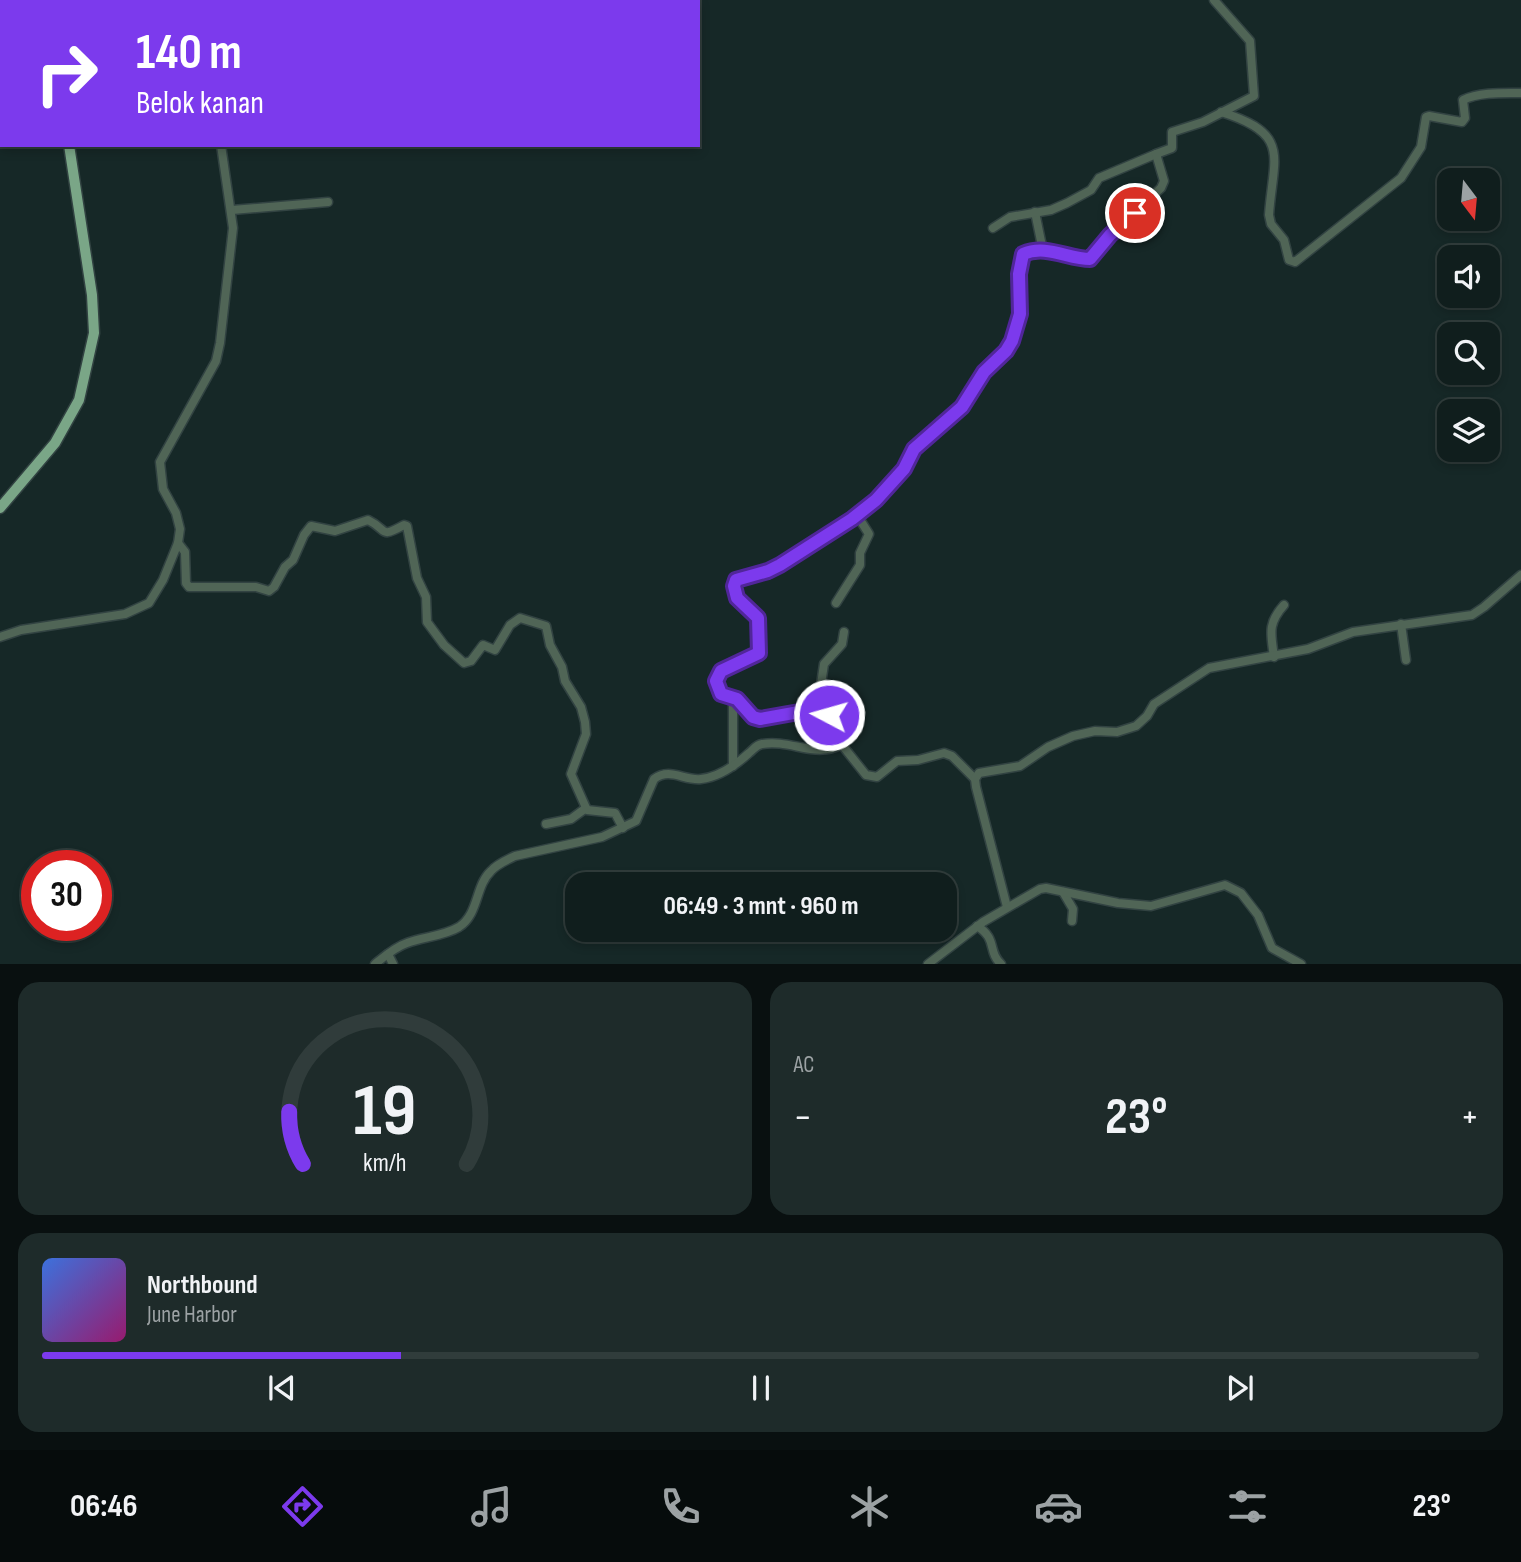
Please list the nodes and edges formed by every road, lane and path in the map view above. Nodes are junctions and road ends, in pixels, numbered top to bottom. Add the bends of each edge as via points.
1 (1214, 0) edge
2 (1521, 93) edge
3 (1221, 112) junction
4 (69, 147) edge
5 (221, 147) edge
6 (1156, 154) junction
7 (328, 202) dead end
8 (232, 210) junction
9 (1035, 212) junction
10 (993, 228) dead end
11 (1043, 251) junction
12 (0, 508) edge
13 (857, 515) junction
14 (178, 543) junction
15 (1521, 575) edge
16 (836, 603) dead end
17 (1284, 605) dead end
18 (1401, 624) junction
19 (844, 632) dead end
20 (0, 637) edge
21 (1274, 657) junction
22 (1406, 660) dead end
23 (733, 697) junction
24 (827, 720) junction
25 (842, 744) junction
26 (733, 766) junction
27 (975, 779) junction
28 (586, 808) junction
29 (546, 824) dead end
30 (623, 828) junction
31 (1063, 892) junction
32 (1007, 908) junction
33 (1072, 921) dead end
34 (977, 926) junction
35 (388, 954) junction
36 (374, 964) edge
37 (393, 964) edge
38 (929, 964) edge
39 (1001, 964) edge
40 (1301, 964) edge

1 - 3 street via 1250,41 1254,93
2 - 3 street via 1466,98 1462,122 1426,117 1421,147 1401,178 1295,262 1289,261 1284,240 1269,215 1276,158 1272,146 1257,127
3 - 6 street via 1172,132 1172,148
4 - 12 main road via 94,333 79,400 55,443
5 - 8 street
6 - 9 street via 1099,178 1089,192 1067,203
6 - 11 street via 1164,181 1161,188 1090,259
7 - 8 street
8 - 14 street via 216,362 160,462 163,489 180,529
9 - 10 street via 1010,217
9 - 11 street
11 - 13 street via 1026,251 1021,257 1020,314 1006,351 984,372 962,407 914,449 881,496
13 - 16 street via 869,534 860,552 860,565
13 - 23 street via 780,565 736,580 734,593 755,613 760,632 759,653 721,671 716,681 721,694
14 - 20 street via 155,596 141,608
14 - 28 street via 185,552 189,587 269,591 293,560 309,527 335,531 368,520 388,533 404,524 426,597 426,622 464,663 483,645 495,650 510,625 520,618 546,626 565,681 583,712 586,734 571,774
15 - 18 street via 1472,615
17 - 21 street via 1271,623
18 - 21 street via 1353,632
18 - 22 street
19 - 24 street via 842,644 824,664 819,698 829,707
21 - 27 street via 1209,668 1154,704 1136,726 1073,737 1048,747 1030,762 983,772
23 - 24 street via 760,719 799,712
23 - 26 street
24 - 25 street
25 - 26 street via 824,751 763,744
25 - 27 street via 869,777 877,777 897,761 944,753
26 - 30 street via 702,779 659,775 636,821
27 - 32 street
28 - 29 street via 573,818
28 - 30 street via 615,813
30 - 35 street via 514,856 486,877 468,919 402,944
31 - 32 street via 1040,889
31 - 33 street via 1073,909
31 - 40 street via 1151,906 1228,886 1241,893 1258,915 1272,948
32 - 34 street
34 - 38 street
34 - 39 street via 990,936 994,957
35 - 36 street
35 - 37 street

